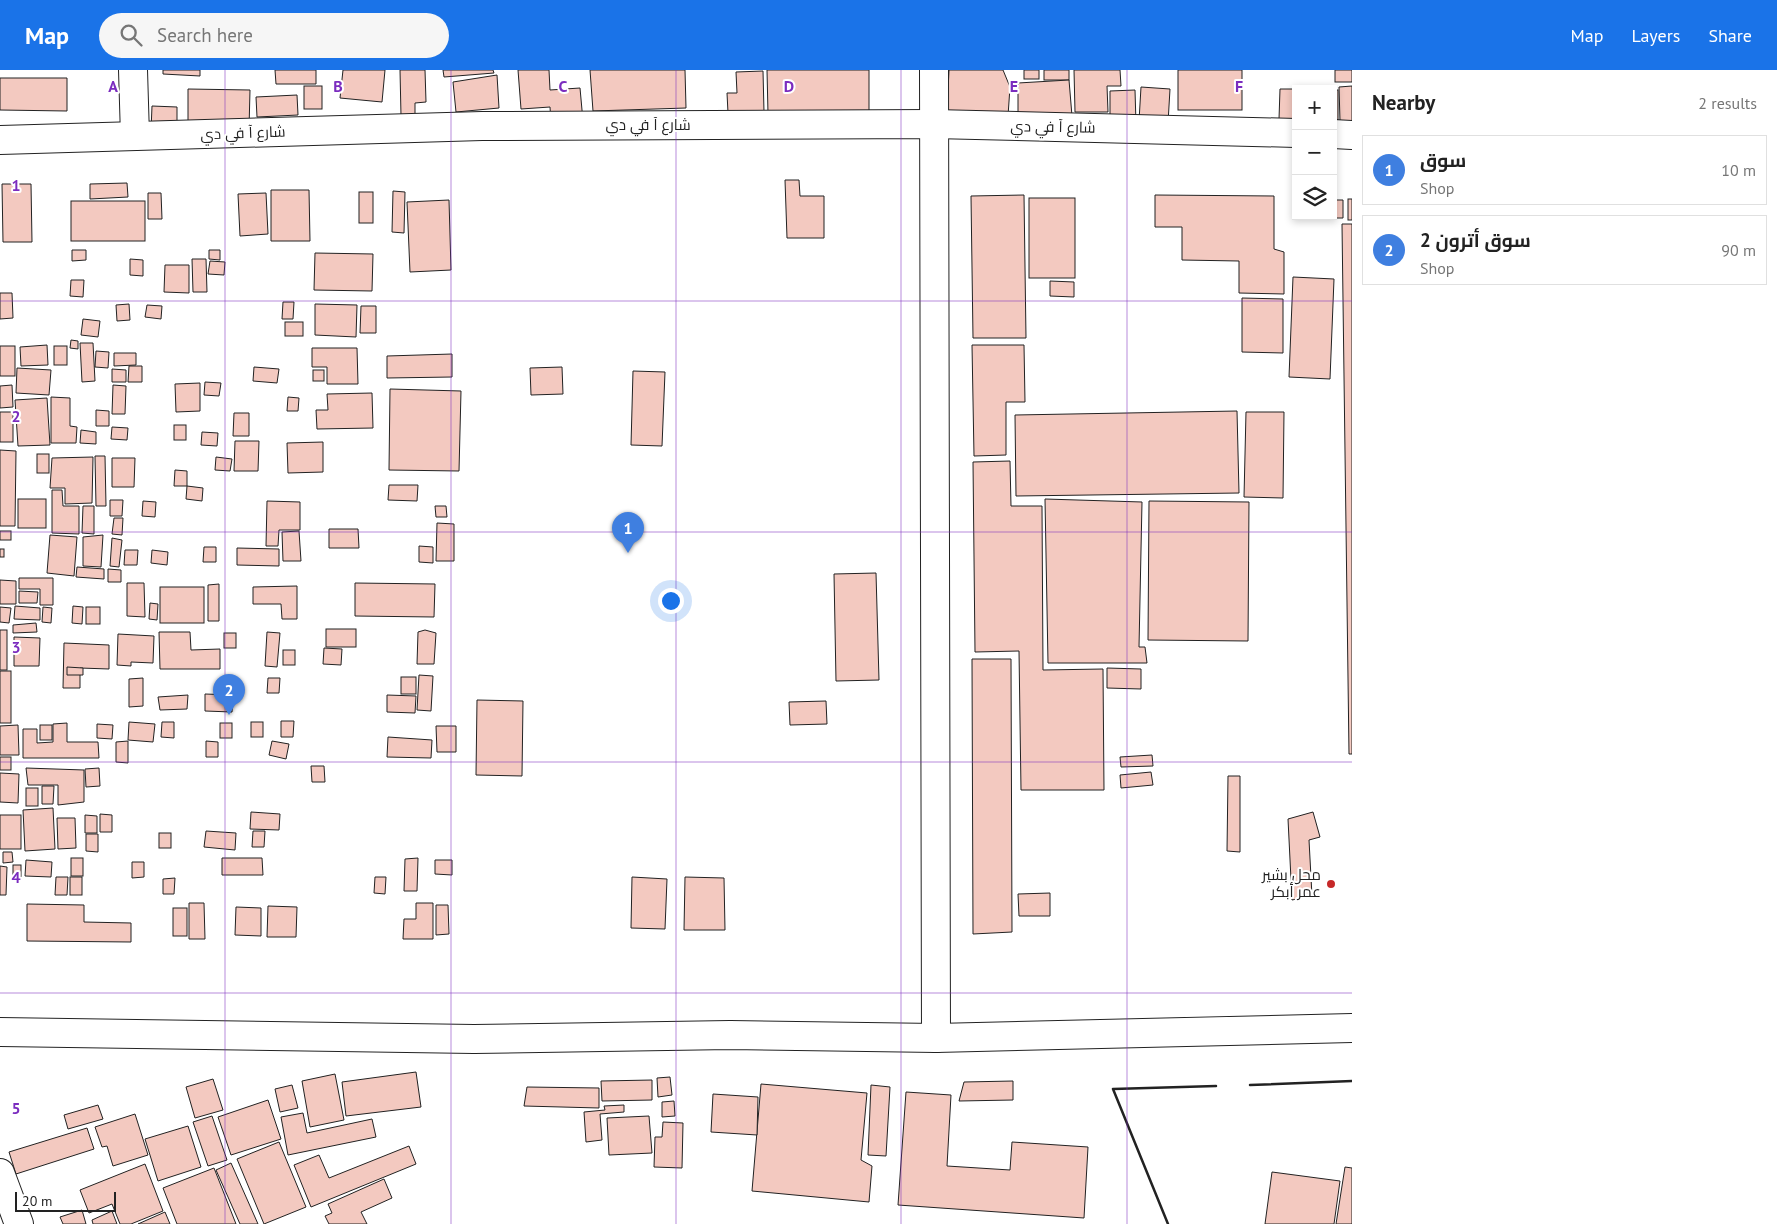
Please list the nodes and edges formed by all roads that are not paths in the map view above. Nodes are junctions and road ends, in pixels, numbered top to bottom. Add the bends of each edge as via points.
1 (133, 70) edge
2 (934, 70) edge
3 (934, 124) junction
4 (1292, 133) edge
5 (1337, 134) edge
6 (1352, 135) edge
7 (134, 136) junction
8 (0, 140) edge
9 (1352, 1028) edge
10 (0, 1032) edge
11 (936, 1038) junction
12 (0, 1173) edge
13 (19, 1224) edge

1 - 7 street
2 - 3 street
3 - 4 street, شارع آ في دي
3 - 7 street, شارع آ في دي via 482,126
3 - 11 street
5 - 6 street
7 - 8 street, شارع آ في دي
9 - 11 street
10 - 11 street via 474,1039 730,1035
12 - 13 street

